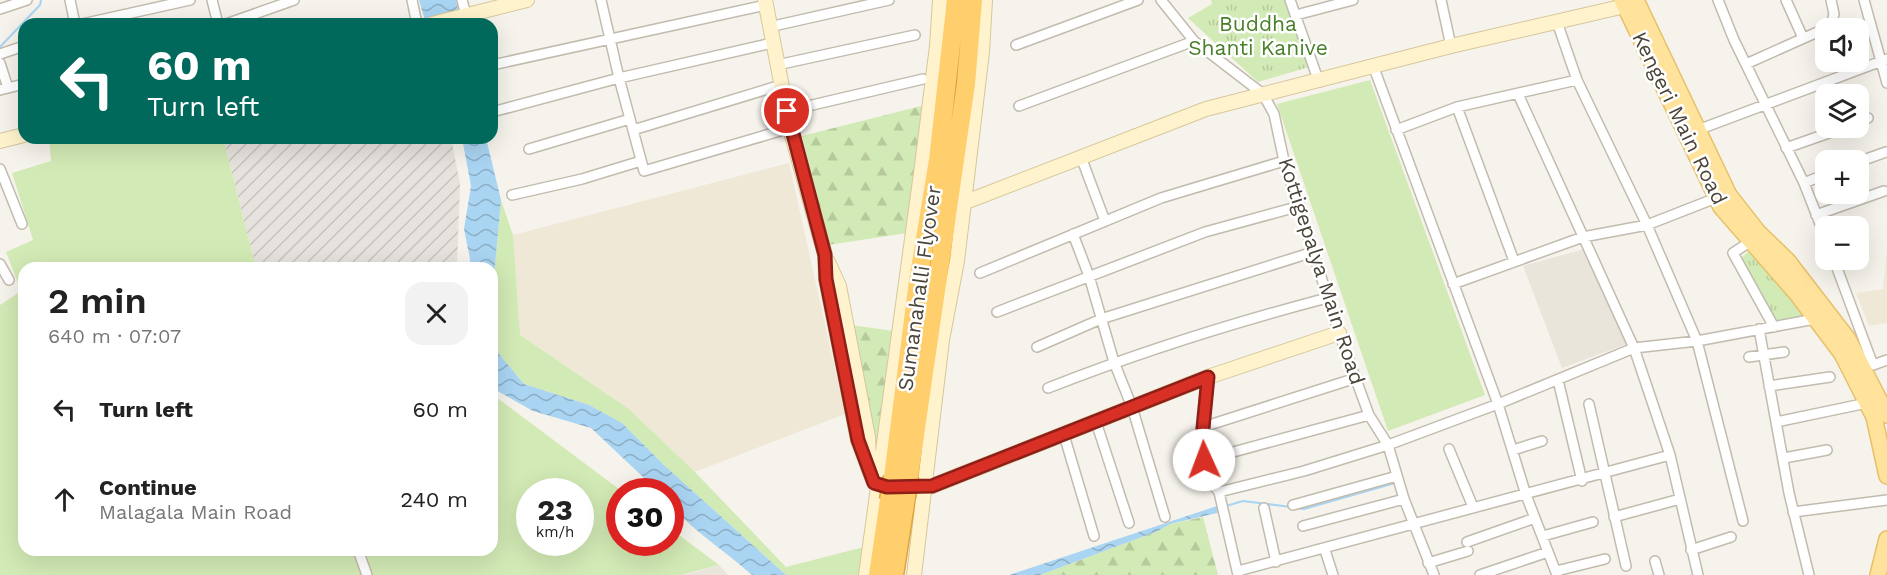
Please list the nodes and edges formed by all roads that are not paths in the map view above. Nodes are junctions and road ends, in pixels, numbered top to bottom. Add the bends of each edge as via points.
1 (24, 0) edge
2 (70, 0) edge
3 (190, 0) edge
4 (212, 0) edge
5 (294, 0) edge
6 (412, 0) edge
7 (462, 0) edge
8 (527, 0) edge
9 (601, 0) edge
10 (889, 0) edge
11 (940, 0) edge
12 (1138, 0) edge
13 (1161, 0) edge
14 (1290, 0) edge
15 (1353, 0) edge
16 (1441, 0) edge
17 (1718, 0) edge
18 (1786, 0) edge
19 (1831, 0) edge
20 (1864, 0) edge
21 (974, 2) edge
22 (1628, 2) edge
23 (765, 3) edge
24 (1319, 5) edge
25 (0, 9) edge
26 (1296, 15) junction
27 (464, 16) junction
28 (74, 18) edge
29 (109, 18) edge
30 (216, 18) edge
31 (243, 18) edge
32 (416, 18) edge
33 (456, 18) edge
34 (1557, 22) junction
35 (770, 27) junction
36 (915, 35) dead end
37 (1803, 38) junction
38 (610, 39) junction
39 (1194, 41) junction
40 (772, 43) junction
41 (1016, 45) dead end
42 (1451, 46) junction
43 (18, 48) edge
44 (0, 54) edge
45 (1883, 61) edge
46 (0, 63) edge
47 (498, 64) edge
48 (1746, 64) junction
49 (777, 65) junction
50 (1374, 68) junction
51 (619, 78) junction
52 (922, 79) dead end
53 (1577, 80) junction
54 (1318, 82) junction
55 (1887, 83) edge
56 (780, 85) junction
57 (4, 89) edge
58 (1263, 94) junction
59 (1518, 94) junction
60 (1767, 103) junction
61 (1019, 106) dead end
62 (1457, 107) junction
63 (498, 110) edge
64 (787, 111) junction
65 (630, 119) junction
66 (790, 128) junction
67 (633, 130) junction
68 (1396, 130) junction
69 (1692, 132) junction
70 (18, 136) edge
71 (1815, 138) edge
72 (0, 141) edge
73 (529, 148) dead end
74 (1786, 148) junction
75 (1886, 152) edge
76 (1081, 157) junction
77 (1869, 158) edge
78 (641, 161) junction
79 (1284, 161) junction
80 (0, 169) edge
81 (1815, 178) edge
82 (1804, 183) junction
83 (1884, 191) dead end
84 (512, 195) dead end
85 (1716, 198) junction
86 (963, 203) junction
87 (1300, 206) junction
88 (1816, 215) joint
89 (1105, 221) junction
90 (22, 224) dead end
91 (1647, 225) junction
92 (1073, 234) junction
93 (1583, 237) junction
94 (1751, 241) junction
95 (1313, 252) junction
96 (1514, 261) junction
97 (0, 264) edge
98 (1838, 270) edge
99 (980, 273) dead end
100 (1089, 276) junction
101 (9, 280) dead end
102 (1453, 284) junction
103 (1327, 298) junction
104 (997, 312) dead end
105 (1101, 319) junction
106 (1815, 319) junction
107 (1774, 327) junction
108 (1759, 329) junction
109 (1339, 333) junction
110 (1697, 341) junction
111 (1037, 347) dead end
112 (1634, 348) junction
113 (1784, 352) dead end
114 (1764, 355) junction
115 (1749, 357) dead end
116 (1887, 360) edge
117 (1114, 362) junction
118 (1869, 367) junction
119 (1208, 377) junction
120 (1830, 377) dead end
121 (1356, 378) junction
122 (1558, 380) junction
123 (1769, 386) junction
124 (1048, 388) dead end
125 (1867, 403) junction
126 (1498, 404) junction
127 (1589, 404) dead end
128 (1132, 407) junction
129 (1369, 415) junction
130 (1887, 415) edge
131 (1096, 422) junction
132 (1776, 422) junction
133 (1203, 428) junction
134 (1064, 435) junction
135 (1542, 441) dead end
136 (1388, 445) junction
137 (1449, 449) dead end
138 (1513, 450) junction
139 (1827, 450) dead end
140 (1670, 455) junction
141 (1784, 458) junction
142 (1204, 460) junction
143 (1605, 475) junction
144 (1887, 475) edge
145 (1397, 476) junction
146 (893, 479) junction
147 (1582, 480) junction
148 (926, 487) junction
149 (1219, 492) junction
150 (1526, 495) junction
151 (897, 498) junction
152 (1404, 499) junction
153 (1680, 499) junction
154 (1887, 500) edge
155 (1293, 505) dead end
156 (1473, 507) junction
157 (1264, 508) dead end
158 (1793, 512) junction
159 (1165, 517) dead end
160 (1614, 517) junction
161 (1535, 518) junction
162 (1743, 521) dead end
163 (1593, 522) dead end
164 (1129, 523) dead end
165 (1415, 524) junction
166 (1303, 526) dead end
167 (1094, 536) dead end
168 (1542, 536) junction
169 (1731, 537) dead end
170 (1887, 538) edge
171 (1325, 550) junction
172 (1691, 550) junction
173 (1548, 552) junction
174 (360, 556) edge
175 (1605, 559) dead end
176 (1655, 561) dead end
177 (1276, 562) junction
178 (1428, 563) junction
179 (1626, 566) dead end
180 (1238, 573) edge
181 (1556, 573) edge
182 (367, 575) edge
183 (866, 575) edge
184 (878, 575) edge
185 (894, 575) edge
186 (914, 575) edge
187 (1333, 575) edge
188 (1434, 575) edge
189 (1480, 575) edge
190 (1659, 575) edge
191 (1698, 575) edge
192 (1809, 575) edge
193 (1878, 575) edge

1 - 25 street
2 - 28 street
3 - 29 street
4 - 30 street
5 - 31 street
6 - 32 street
7 - 27 street
8 - 27 street
9 - 38 street
10 - 35 street
11 - 146 street
12 - 41 street
13 - 39 street
14 - 26 street
15 - 24 street
16 - 42 street
17 - 48 street
18 - 37 street
19 - 37 street via 1831,26
20 - 45 street
21 - 86 street via 982,52
21 - 146 highway, Sumanahalli Flyover via 940,149 918,281
22 - 34 street
22 - 69 main road, Kengeri Main Road
23 - 35 street
23 - 38 street
24 - 26 street
26 - 54 street
27 - 33 street
34 - 42 street
34 - 53 street
35 - 40 street
36 - 49 street
37 - 48 street
38 - 47 street
38 - 51 street
39 - 58 street
39 - 61 street
40 - 49 street
40 - 51 street
42 - 50 street
43 - 44 street
45 - 55 street
45 - 60 street
46 - 57 street
48 - 60 street
49 - 56 street
50 - 54 street
50 - 68 street
51 - 63 street
51 - 65 street
52 - 64 street
53 - 59 street
53 - 91 street
54 - 58 street
56 - 64 street
56 - 67 street
58 - 76 street via 1206,109
58 - 79 street, Kottigepalya Main Road via 1274,114
59 - 62 street
59 - 93 street
60 - 69 street
60 - 74 street
62 - 68 street
62 - 96 street
64 - 66 street
65 - 67 street
65 - 73 street
66 - 78 street via 645,171
66 - 146 street via 825,255 839,286 868,436 869,469 874,483
67 - 78 street
68 - 102 street
69 - 85 main road, Kengeri Main Road
69 - 118 main road, Kengeri Main Road via 1729,195 1758,232 1788,261
70 - 72 street
71 - 74 street
74 - 82 street
75 - 77 street
76 - 86 street
76 - 89 street
78 - 84 street
79 - 87 street, Kottigepalya Main Road
79 - 89 street via 1161,198
80 - 90 street
81 - 82 street
82 - 88 street
83 - 88 street
85 - 91 street
85 - 94 main road, Kengeri Main Road
86 - 148 street via 942,340
87 - 95 street, Kottigepalya Main Road
87 - 100 street via 1205,232
89 - 92 street
91 - 93 street
91 - 110 street
92 - 99 street
92 - 100 street
93 - 96 street
93 - 112 street
94 - 106 main road, Kengeri Main Road
94 - 107 street via 1733,253
95 - 103 street, Kottigepalya Main Road
95 - 105 street
96 - 102 street
97 - 101 street
98 - 118 street via 1860,326
100 - 104 street
100 - 105 street
102 - 126 street
103 - 109 street, Kottigepalya Main Road
103 - 117 street via 1223,325
105 - 111 street
105 - 117 street
106 - 107 street
106 - 125 main road, Kengeri Main Road via 1842,354
107 - 108 street
108 - 110 street
108 - 114 street
109 - 119 street
109 - 121 street, Kottigepalya Main Road
110 - 112 street
110 - 162 street
112 - 122 street
112 - 140 street
113 - 114 street
114 - 115 street
114 - 123 street
116 - 118 street
117 - 124 street
117 - 128 street
118 - 130 main road, Kengeri Main Road
119 - 128 street
119 - 133 street
120 - 123 street
121 - 129 street, Kottigepalya Main Road
121 - 133 street
122 - 126 street
122 - 147 street
123 - 132 street
125 - 132 street
125 - 144 main road, Kengeri Main Road
126 - 136 street
126 - 138 street
127 - 143 street
128 - 131 street
128 - 159 street
129 - 136 street, Kottigepalya Main Road
129 - 142 street
131 - 134 street
131 - 164 street
132 - 141 street
133 - 142 street
134 - 148 street
134 - 167 street
135 - 138 street
136 - 145 street, Kottigepalya Main Road
136 - 149 street
137 - 156 street
138 - 150 street
139 - 141 street
140 - 143 street
140 - 153 street
141 - 158 street
142 - 149 street via 1209,480
143 - 147 street
143 - 160 street
145 - 152 street, Kottigepalya Main Road
145 - 155 street
146 - 148 street
146 - 151 highway, Sumanahalli Flyover, bridge
146 - 183 street
147 - 150 street
148 - 186 street
149 - 180 street
150 - 156 street
150 - 161 street
151 - 184 highway, Sumanahalli Flyover
151 - 185 highway, Sumanahalli Flyover
152 - 165 street, Kottigepalya Main Road
152 - 166 street
153 - 160 street
153 - 172 street
154 - 158 street
156 - 165 street
157 - 177 street
158 - 192 street
160 - 179 street
161 - 168 street
161 - 178 street
163 - 168 street
165 - 171 street
165 - 178 street, Kottigepalya Main Road
168 - 173 street
169 - 172 street
170 - 193 main road
171 - 177 street
171 - 187 street
172 - 191 street
173 - 181 street
173 - 189 street
174 - 182 street
175 - 181 street
176 - 190 street
177 - 180 street
178 - 188 street, Kottigepalya Main Road

